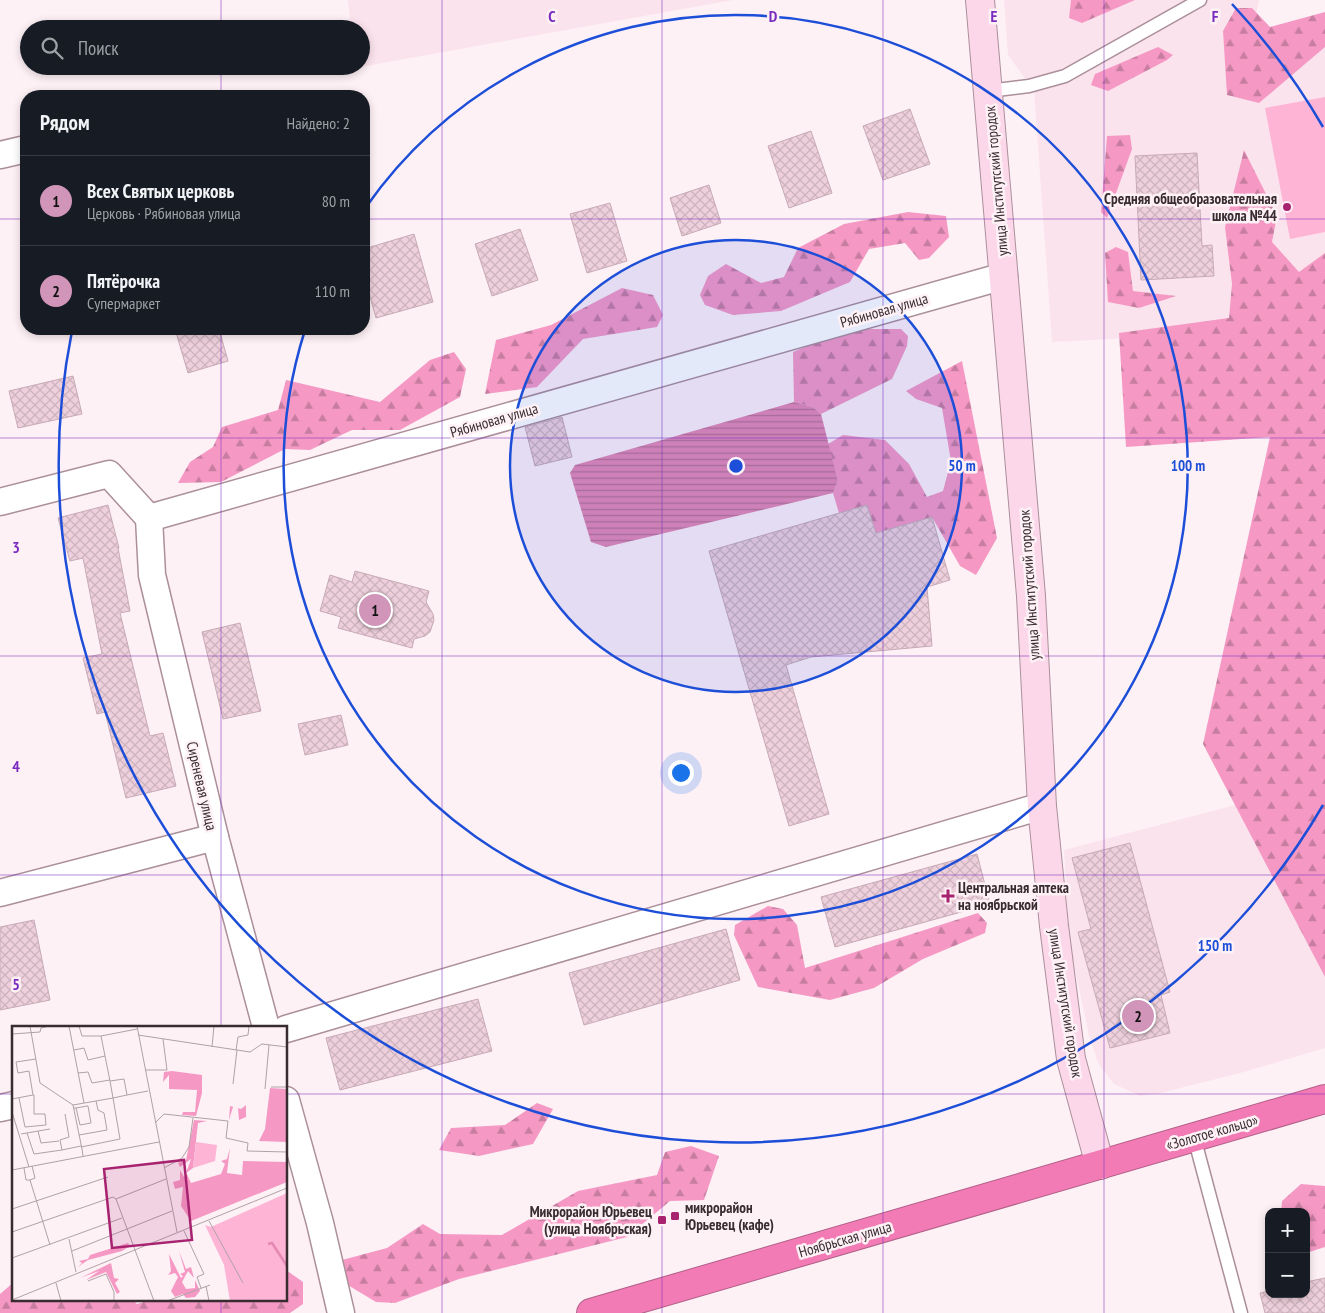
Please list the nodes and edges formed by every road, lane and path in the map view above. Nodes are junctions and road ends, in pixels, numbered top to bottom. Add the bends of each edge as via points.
1 (980, 0) edge
2 (1200, 0) edge
3 (988, 91) junction
4 (20, 150) edge
5 (0, 155) edge
6 (1004, 276) junction
7 (0, 502) edge
8 (149, 518) junction
9 (1042, 806) junction
10 (215, 837) junction
11 (0, 893) edge
12 (266, 1026) edge
13 (288, 1028) edge
14 (1325, 1099) edge
15 (288, 1107) edge
16 (1194, 1137) junction
17 (1100, 1165) junction
18 (342, 1313) edge
19 (591, 1313) edge
20 (1241, 1313) edge

1 - 3 street, улица Институтский городок
2 - 3 lane via 1066,76 1029,86
3 - 6 street, улица Институтский городок
4 - 5 street
6 - 8 street, Рябиновая улица
6 - 9 street, улица Институтский городок via 1031,596
7 - 8 street via 109,474
8 - 10 street, Сиреневая улица via 152,575
9 - 13 street
9 - 17 street, улица Институтский городок via 1071,1059
10 - 11 street, Сиреневая улица
10 - 12 street
14 - 16 highway, «Золотое кольцо»
15 - 18 street
16 - 17 highway, «Золотое кольцо»
16 - 20 lane
17 - 19 highway, Ноябрьская улица

